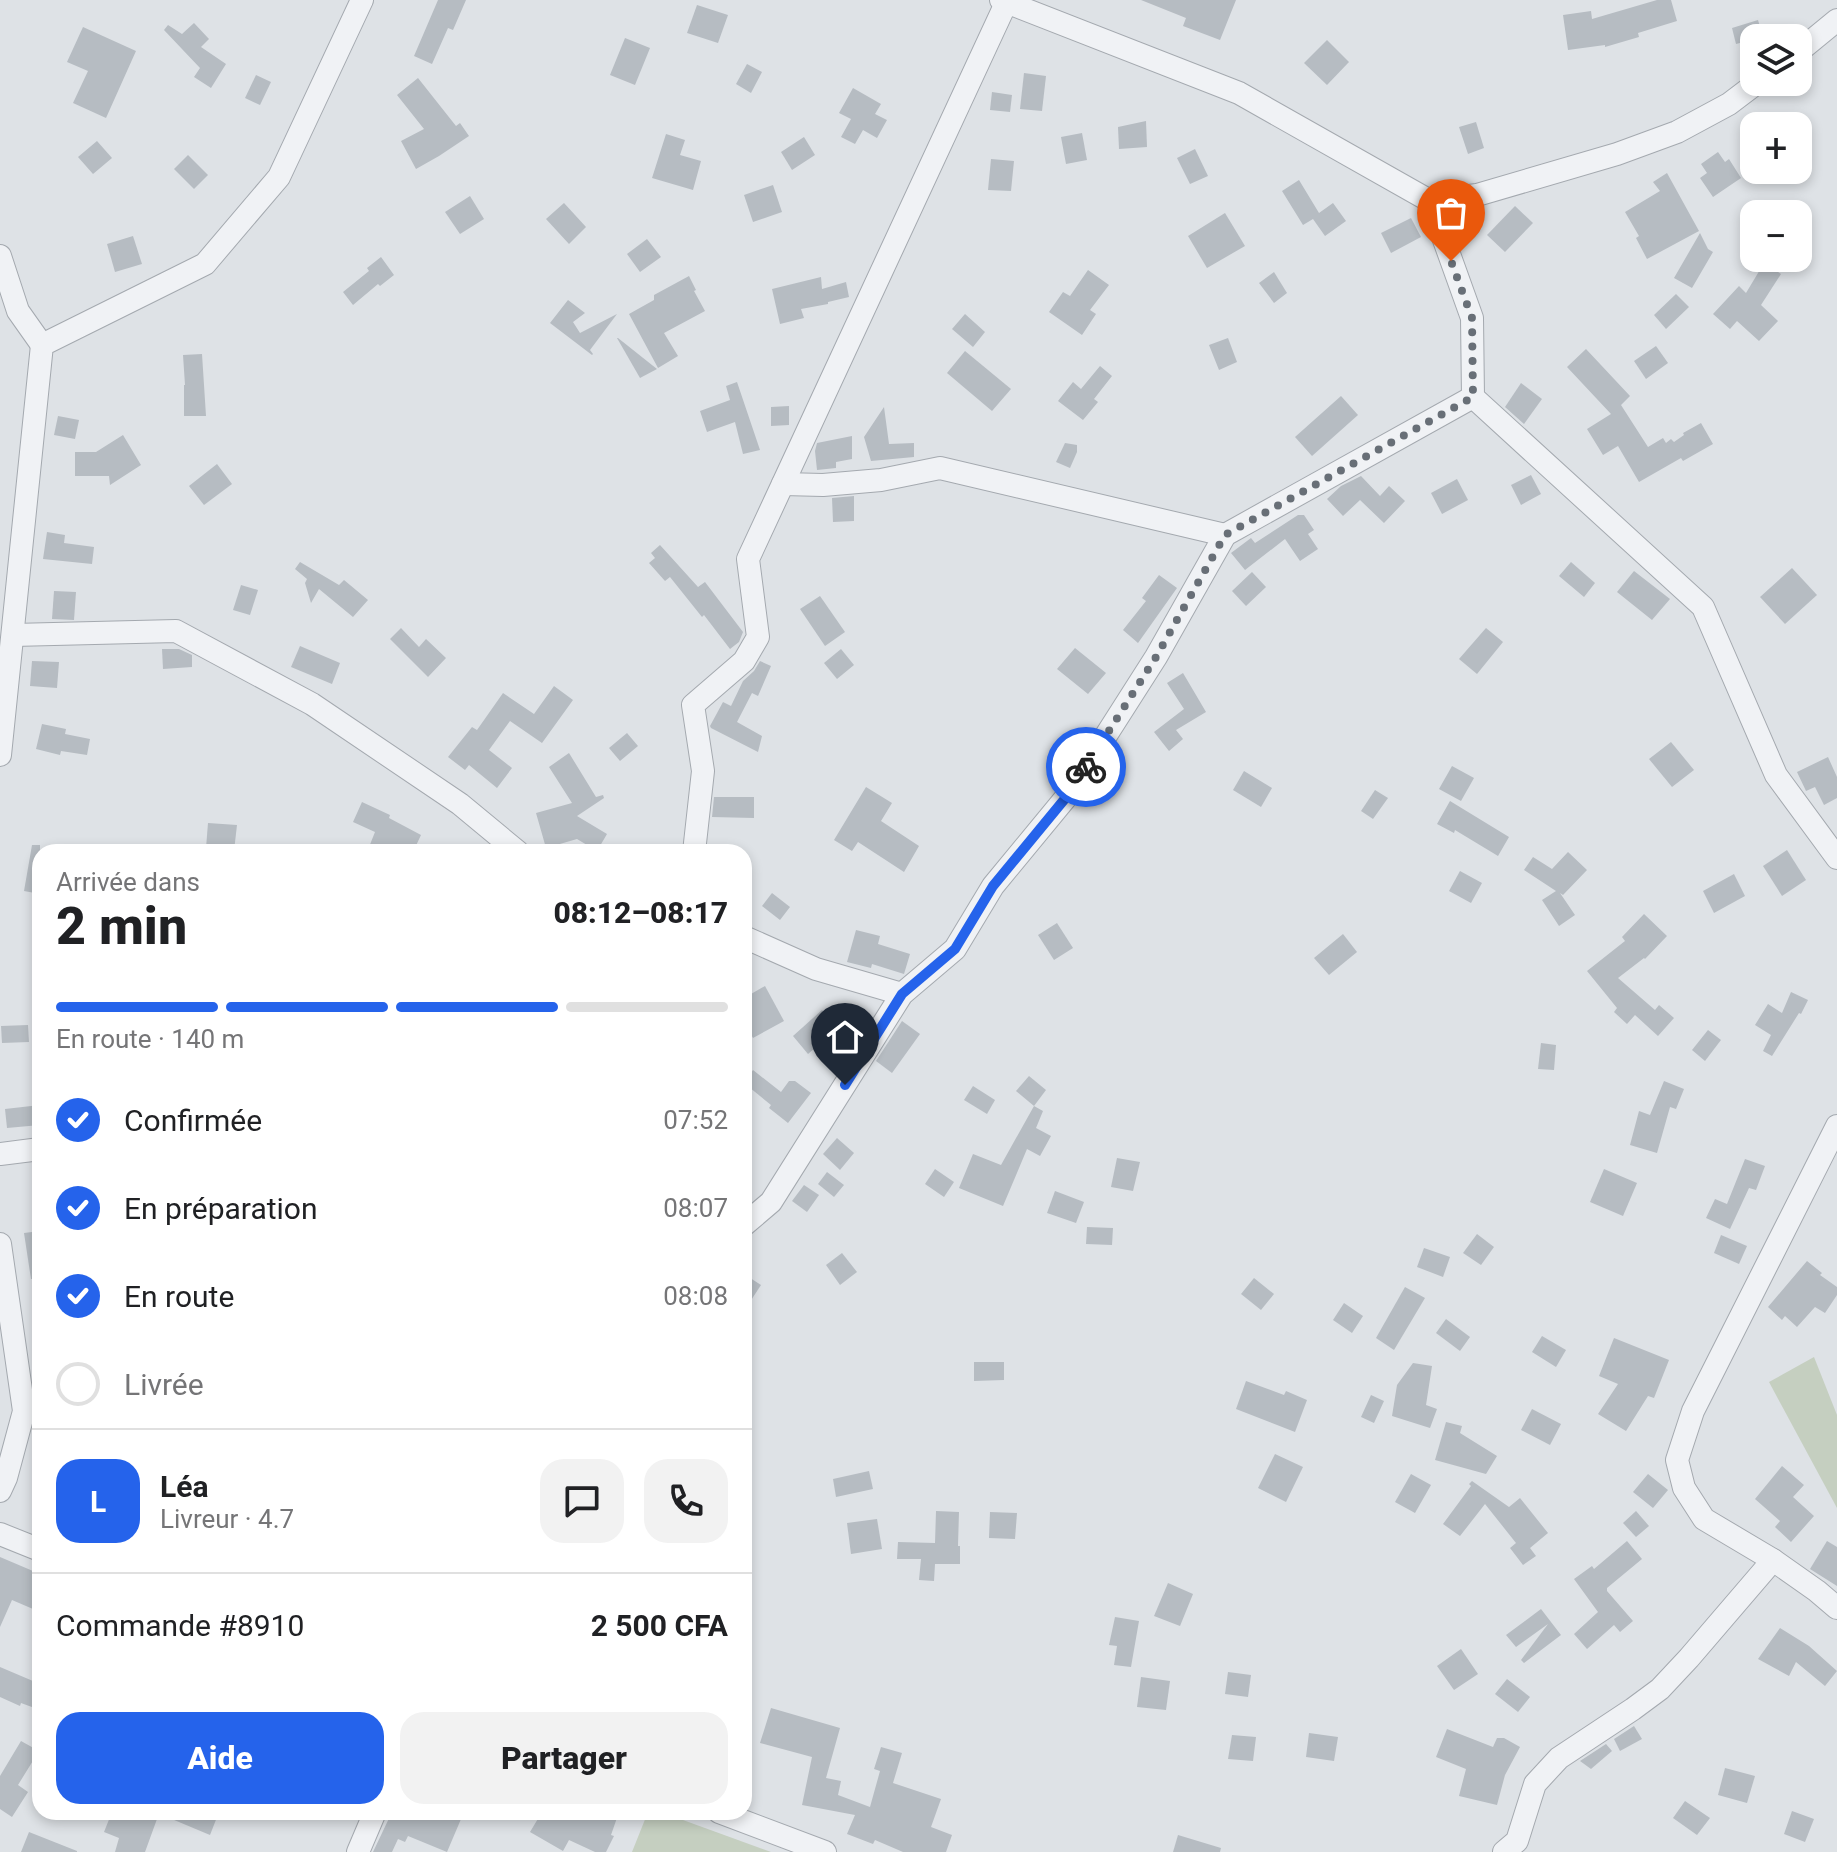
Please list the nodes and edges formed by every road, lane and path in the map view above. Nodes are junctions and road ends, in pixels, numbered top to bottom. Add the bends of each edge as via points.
1 (362, 0) edge
2 (1004, 1) edge
3 (1837, 20) edge
4 (1812, 41) edge
5 (1740, 96) edge
6 (1430, 201) junction
7 (0, 256) edge
8 (42, 345) junction
9 (1473, 397) junction
10 (783, 484) junction
11 (1225, 535) junction
12 (13, 635) junction
13 (0, 755) edge
14 (508, 844) edge
15 (695, 844) edge
16 (1837, 858) edge
17 (752, 941) edge
18 (902, 994) junction
19 (1837, 1126) edge
20 (32, 1150) edge
21 (0, 1154) edge
22 (752, 1218) edge
23 (0, 1244) edge
24 (0, 1491) edge
25 (0, 1534) edge
26 (32, 1547) edge
27 (1773, 1560) junction
28 (1837, 1608) edge
29 (372, 1820) edge
30 (740, 1820) edge
31 (358, 1852) edge
32 (825, 1852) edge
33 (1504, 1852) edge

1 - 8 street via 279,177 205,264
2 - 6 street via 1239,93
2 - 10 street
3 - 4 street
5 - 6 street via 1677,132 1629,149 1477,195
6 - 9 street via 1472,318
7 - 8 street via 18,311
8 - 12 street
9 - 11 street
9 - 16 street via 1703,607 1776,775
10 - 11 street via 881,480 940,468
10 - 15 street via 748,559 758,637 744,661 693,705 703,771
11 - 18 street via 1068,795 993,886 955,949
12 - 13 street
12 - 14 street via 176,631 312,704 460,804
17 - 18 street via 816,969
18 - 22 street via 771,1202
19 - 27 street via 1693,1411 1677,1460 1684,1488 1704,1519
20 - 21 street
23 - 24 street via 24,1411
25 - 26 street
27 - 28 street
27 - 33 street via 1660,1689 1559,1758 1535,1784 1517,1841
29 - 31 street
30 - 32 street

